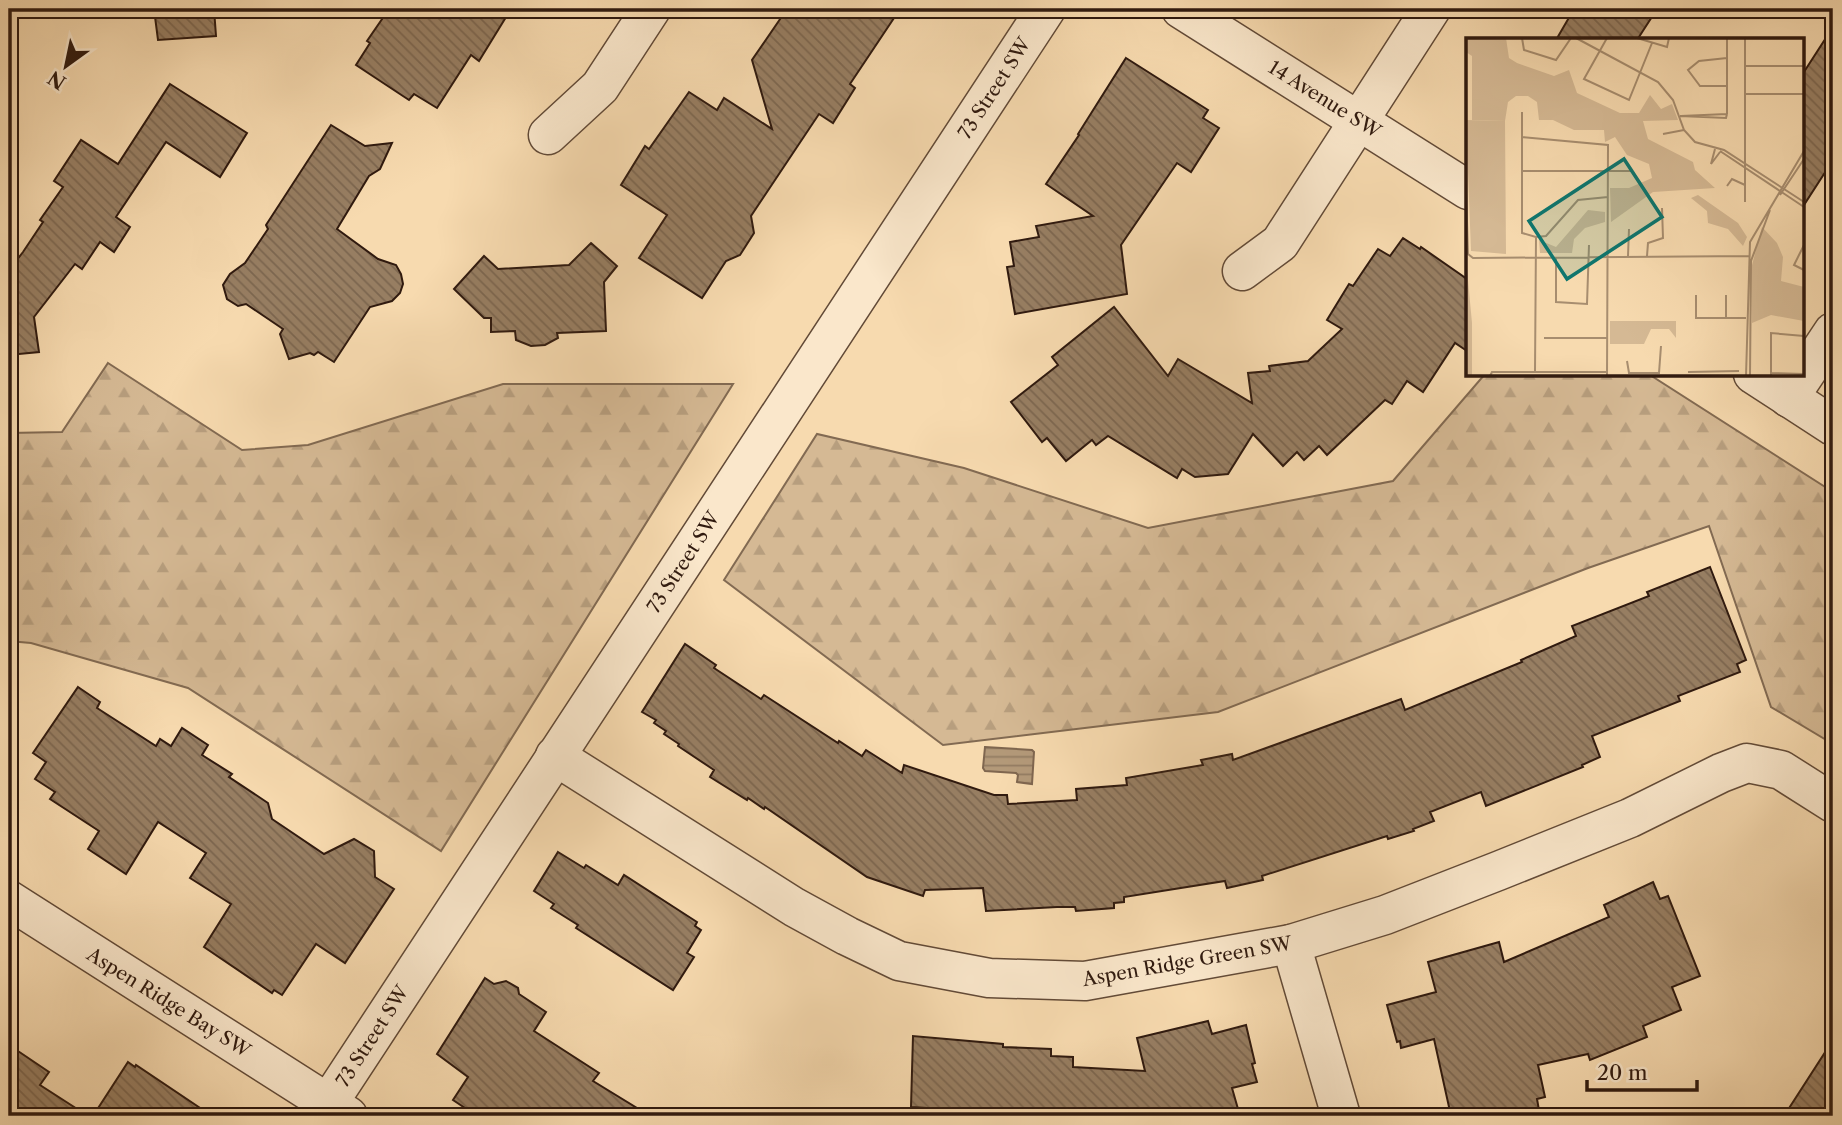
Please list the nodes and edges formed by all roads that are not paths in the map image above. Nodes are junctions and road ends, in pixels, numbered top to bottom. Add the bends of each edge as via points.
1 (651, 9) edge
2 (1046, 9) edge
3 (1181, 9) edge
4 (1431, 9) edge
5 (1359, 121) junction
6 (548, 135) dead end
7 (1466, 189) edge
8 (1242, 271) dead end
9 (1833, 332) edge
10 (1755, 376) edge
11 (1804, 376) edge
12 (1804, 376) edge
13 (1789, 398) junction
14 (1833, 426) edge
15 (555, 756) junction
16 (1833, 803) edge
17 (9, 900) edge
18 (1291, 944) junction
19 (332, 1112) edge
20 (1341, 1116) edge

1 - 6 street via 600,87
2 - 15 street, 73 Street SW
3 - 5 street, 14 Avenue SW
4 - 5 street
5 - 7 street, 14 Avenue SW
5 - 8 street via 1280,243
9 - 12 street
10 - 13 street
11 - 13 street
13 - 14 street
15 - 18 street, Aspen Ridge Green SW via 794,908 899,961 989,978 1085,981
15 - 19 street, 73 Street SW
16 - 18 street, Aspen Ridge Green SW via 1781,770 1747,763 1630,818 1510,866 1385,915
17 - 19 street, Aspen Ridge Bay SW
18 - 20 street

